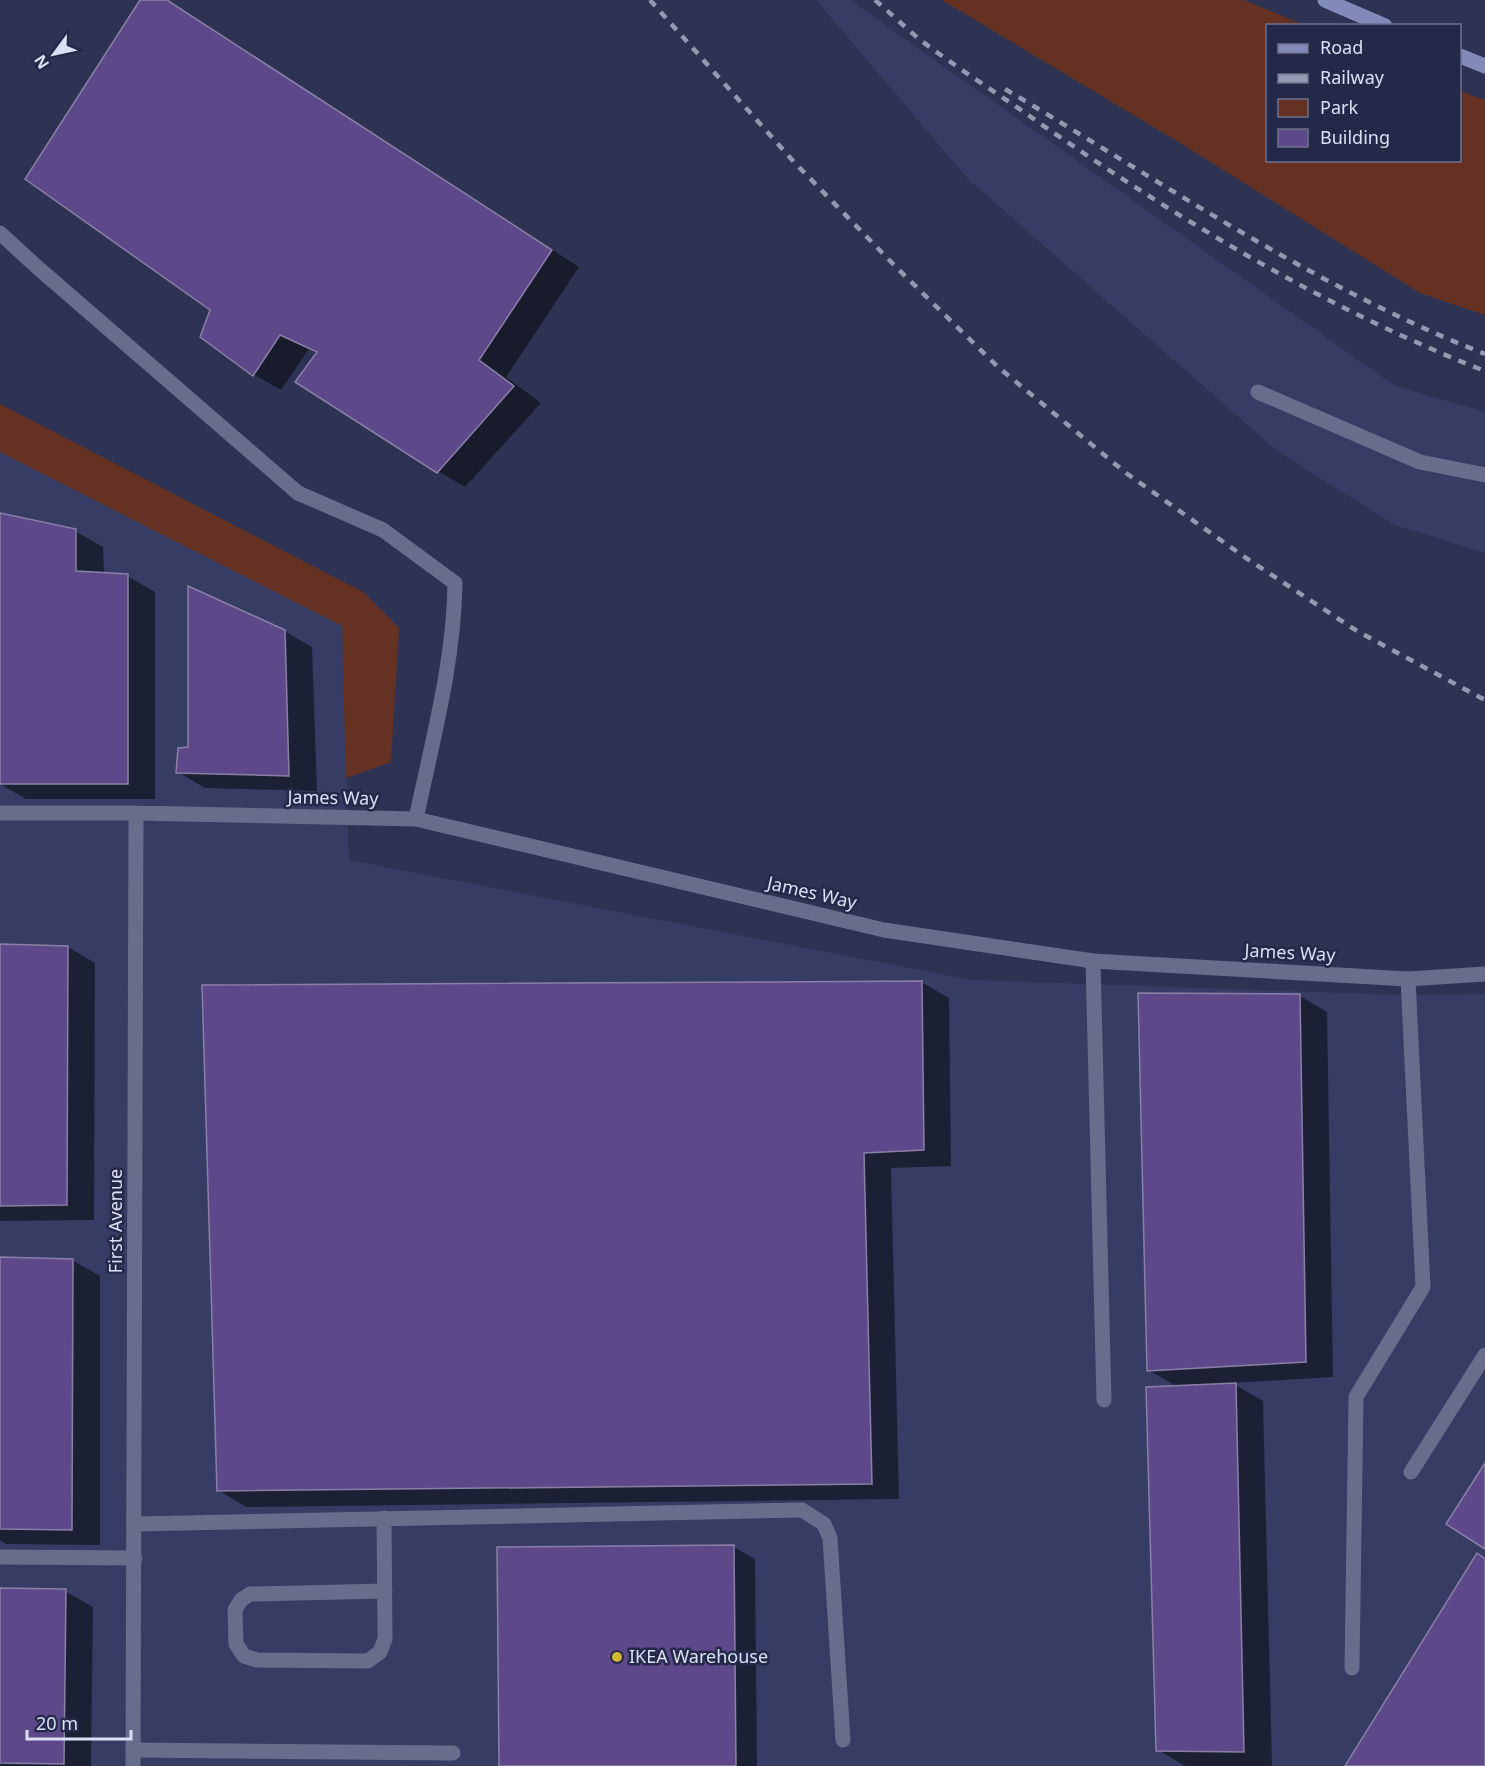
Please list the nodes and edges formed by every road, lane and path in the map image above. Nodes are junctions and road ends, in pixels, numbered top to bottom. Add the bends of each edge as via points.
1 (1325, 0) edge
2 (1380, 24) edge
3 (1461, 56) edge
4 (1485, 66) edge
5 (0, 233) edge
6 (1258, 392) dead end
7 (1485, 475) edge
8 (0, 813) edge
9 (136, 813) junction
10 (416, 819) junction
11 (1093, 961) junction
12 (1485, 974) edge
13 (1408, 979) junction
14 (1485, 1355) edge
15 (1104, 1400) dead end
16 (1411, 1472) dead end
17 (384, 1518) junction
18 (135, 1524) junction
19 (0, 1557) edge
20 (135, 1558) junction
21 (385, 1591) junction
22 (1352, 1668) dead end
23 (843, 1740) dead end
24 (134, 1750) junction
25 (453, 1753) dead end
26 (134, 1766) edge

1 - 2 main road
3 - 4 main road
5 - 10 street via 298,493 383,530 455,583 455,617 443,692
6 - 7 street via 1420,462
8 - 9 street
9 - 10 street, James Way
9 - 18 street, First Avenue
10 - 11 street, James Way via 884,930
11 - 13 street, James Way
11 - 15 street
12 - 13 street, James Way
13 - 22 street via 1423,1287 1356,1397
14 - 16 street
17 - 18 street
17 - 21 street
17 - 23 street via 802,1510 824,1524 830,1538
18 - 20 street, First Avenue
19 - 20 street
20 - 24 street, First Avenue
21 - 21 street via 385,1639 380,1652 368,1661 257,1660 244,1656 236,1644 235,1610 250,1594
24 - 25 street
24 - 26 street, First Avenue

